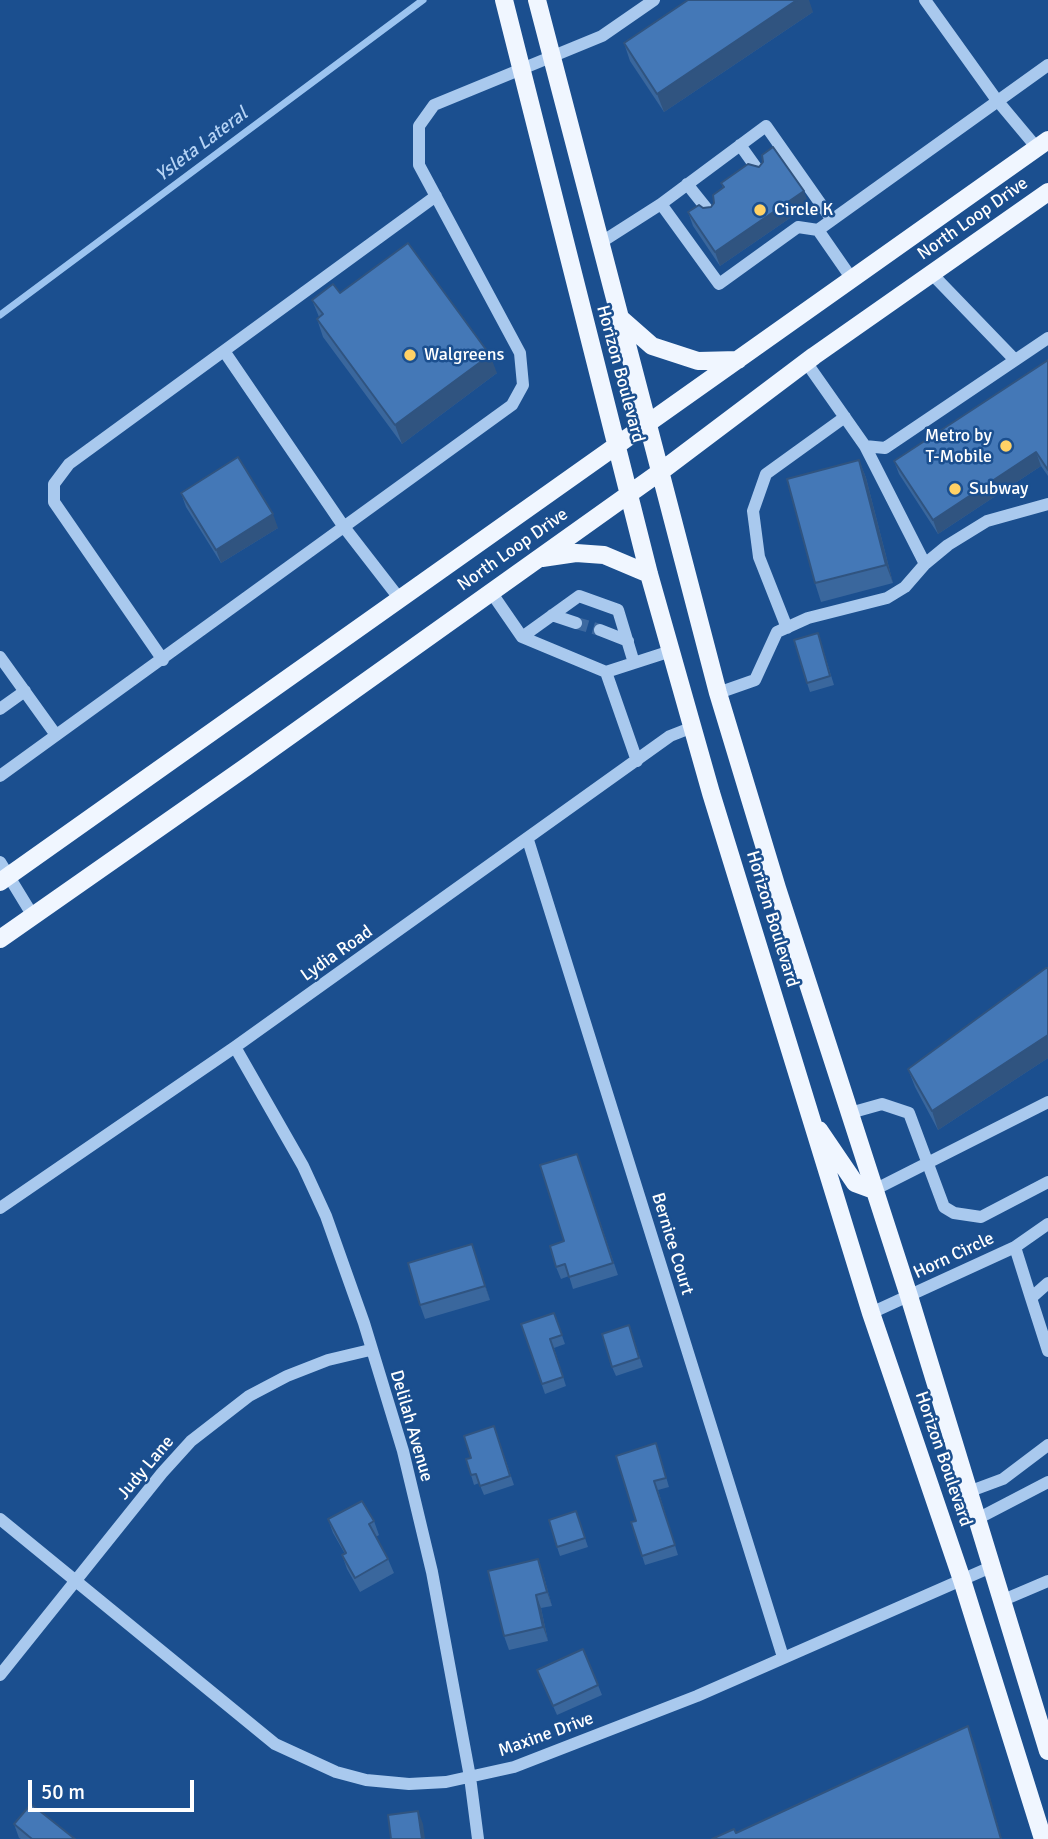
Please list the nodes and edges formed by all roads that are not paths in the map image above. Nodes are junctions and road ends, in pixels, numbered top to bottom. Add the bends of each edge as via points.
1 (504, 0) edge
2 (537, 0) edge
3 (654, 0) edge
4 (925, 0) edge
5 (550, 57) junction
6 (1048, 65) edge
7 (521, 69) junction
8 (996, 99) junction
9 (1042, 144) edge
10 (740, 145) junction
11 (760, 173) edge
12 (687, 184) junction
13 (1048, 192) edge
14 (436, 196) junction
15 (660, 204) junction
16 (711, 214) edge
17 (832, 220) junction
18 (818, 230) junction
19 (600, 243) junction
20 (740, 252) edge
21 (748, 263) junction
22 (932, 274) junction
23 (852, 279) junction
24 (619, 317) junction
25 (1048, 338) edge
26 (224, 351) junction
27 (738, 360) junction
28 (1015, 360) junction
29 (806, 362) junction
30 (845, 417) junction
31 (647, 424) junction
32 (616, 444) junction
33 (865, 446) junction
34 (660, 472) junction
35 (629, 494) junction
36 (1048, 504) edge
37 (344, 527) junction
38 (535, 560) junction
39 (925, 564) junction
40 (649, 574) junction
41 (491, 592) junction
42 (399, 598) junction
43 (552, 615) junction
44 (576, 623) tunnel mouth
45 (787, 628) junction
46 (600, 630) tunnel mouth
47 (522, 637) junction
48 (628, 641) junction
49 (671, 651) junction
50 (0, 657) edge
51 (163, 660) junction
52 (634, 663) junction
53 (606, 672) junction
54 (25, 691) junction
55 (718, 693) junction
56 (0, 709) edge
57 (693, 727) junction
58 (56, 735) junction
59 (637, 761) junction
60 (0, 776) edge
61 (528, 840) junction
62 (3, 873) edge
63 (33, 916) junction
64 (0, 939) edge
65 (235, 1047) junction
66 (1048, 1102) edge
67 (850, 1114) junction
68 (814, 1126) junction
69 (927, 1162) junction
70 (1048, 1182) edge
71 (874, 1189) junction
72 (0, 1209) edge
73 (1048, 1224) edge
74 (1014, 1247) junction
75 (1048, 1283) edge
76 (909, 1296) junction
77 (1031, 1298) junction
78 (872, 1313) junction
79 (370, 1350) junction
80 (1048, 1351) edge
81 (1048, 1445) edge
82 (1048, 1482) edge
83 (968, 1492) junction
84 (0, 1519) edge
85 (976, 1520) junction
86 (991, 1567) junction
87 (962, 1580) junction
88 (76, 1581) junction
89 (1048, 1581) edge
90 (1001, 1601) junction
91 (783, 1657) junction
92 (0, 1675) edge
93 (1042, 1711) edge
94 (1048, 1751) edge
95 (470, 1777) junction
96 (478, 1839) edge
97 (1042, 1839) edge

1 - 7 main road, Horizon Boulevard
2 - 5 main road, Horizon Boulevard
3 - 5 street via 601,36
4 - 8 street
5 - 7 street
5 - 19 main road, Horizon Boulevard
6 - 8 street
7 - 14 street via 435,105 419,126 419,165
7 - 32 main road, Horizon Boulevard
8 - 9 street
8 - 17 street
9 - 23 main road, North Loop Drive
10 - 11 street
10 - 12 street
10 - 17 street via 766,126
12 - 15 street
12 - 16 street
13 - 22 main road, North Loop Drive
14 - 26 street
14 - 37 street via 520,353 523,385 502,415
15 - 19 street
15 - 21 street via 719,284
17 - 18 street
18 - 21 street via 794,223
18 - 23 street
19 - 24 main road, Horizon Boulevard
20 - 21 street
22 - 28 street
22 - 29 main road, North Loop Drive
23 - 27 main road, North Loop Drive
24 - 27 main road via 652,346 698,360
24 - 31 main road, Horizon Boulevard
25 - 28 street
26 - 37 street
26 - 51 street via 69,464 54,484 54,502
27 - 31 main road, North Loop Drive
28 - 33 street via 886,448
29 - 30 street
29 - 34 main road, North Loop Drive
30 - 33 street
30 - 45 street via 766,474 753,511 759,557
31 - 32 main road, North Loop Drive
31 - 34 main road, Horizon Boulevard
32 - 35 main road, Horizon Boulevard
32 - 42 main road, North Loop Drive
33 - 39 street
34 - 35 main road, North Loop Drive
34 - 55 main road, Horizon Boulevard
35 - 38 main road, North Loop Drive
35 - 40 main road, Horizon Boulevard
36 - 39 street via 987,521
37 - 42 street
37 - 51 street
38 - 40 main road via 576,553 604,555
38 - 41 main road, North Loop Drive
39 - 45 street via 905,587 887,598 808,618
40 - 49 main road, Horizon Boulevard
41 - 47 street
41 - 63 main road, North Loop Drive
42 - 62 main road, North Loop Drive
43 - 44 street
43 - 47 street
43 - 48 street via 579,596 618,610
45 - 55 street via 777,632 755,680
46 - 48 street
47 - 53 street
48 - 52 street
49 - 52 street
49 - 57 main road, Horizon Boulevard
50 - 54 street
51 - 58 street
52 - 53 street
53 - 59 street
54 - 56 street
54 - 58 street
55 - 67 main road, Horizon Boulevard
57 - 59 street, Lydia Road via 670,736
57 - 68 main road, Horizon Boulevard
58 - 60 street
59 - 61 street, Lydia Road
61 - 65 street, Lydia Road
61 - 91 street, Bernice Court
62 - 63 street
63 - 64 main road, North Loop Drive
65 - 72 street, Lydia Road
65 - 79 street, Delilah Avenue via 287,1136 326,1216 352,1283
66 - 69 street
67 - 69 street via 882,1104 909,1112
67 - 71 main road, Horizon Boulevard
68 - 71 main road via 826,1136 855,1183
68 - 78 main road, Horizon Boulevard
69 - 70 street via 944,1207 954,1213 981,1217
69 - 71 street
71 - 76 main road, Horizon Boulevard
73 - 74 street, Horn Circle
74 - 76 street, Horn Circle
74 - 77 street
75 - 77 street
76 - 78 street, Horn Circle
76 - 83 main road, Horizon Boulevard
77 - 80 street
78 - 87 main road, Horizon Boulevard
79 - 88 street, Judy Lane via 287,1376 219,1417 162,1473
79 - 95 street, Delilah Avenue via 403,1451 429,1559
81 - 83 street via 1003,1479
82 - 85 street
83 - 85 main road, Horizon Boulevard
84 - 88 street, Maxine Drive
85 - 86 main road, Horizon Boulevard
86 - 87 street, Maxine Drive
86 - 90 main road, Horizon Boulevard
87 - 91 street, Maxine Drive
87 - 97 main road, Horizon Boulevard
88 - 92 street, Judy Lane
88 - 95 street, Maxine Drive via 275,1744 302,1759 366,1780 409,1784
89 - 90 street
90 - 93 main road, Horizon Boulevard
91 - 95 street, Maxine Drive via 697,1696 514,1767
93 - 94 main road, Horizon Boulevard
95 - 96 street, Delilah Avenue

